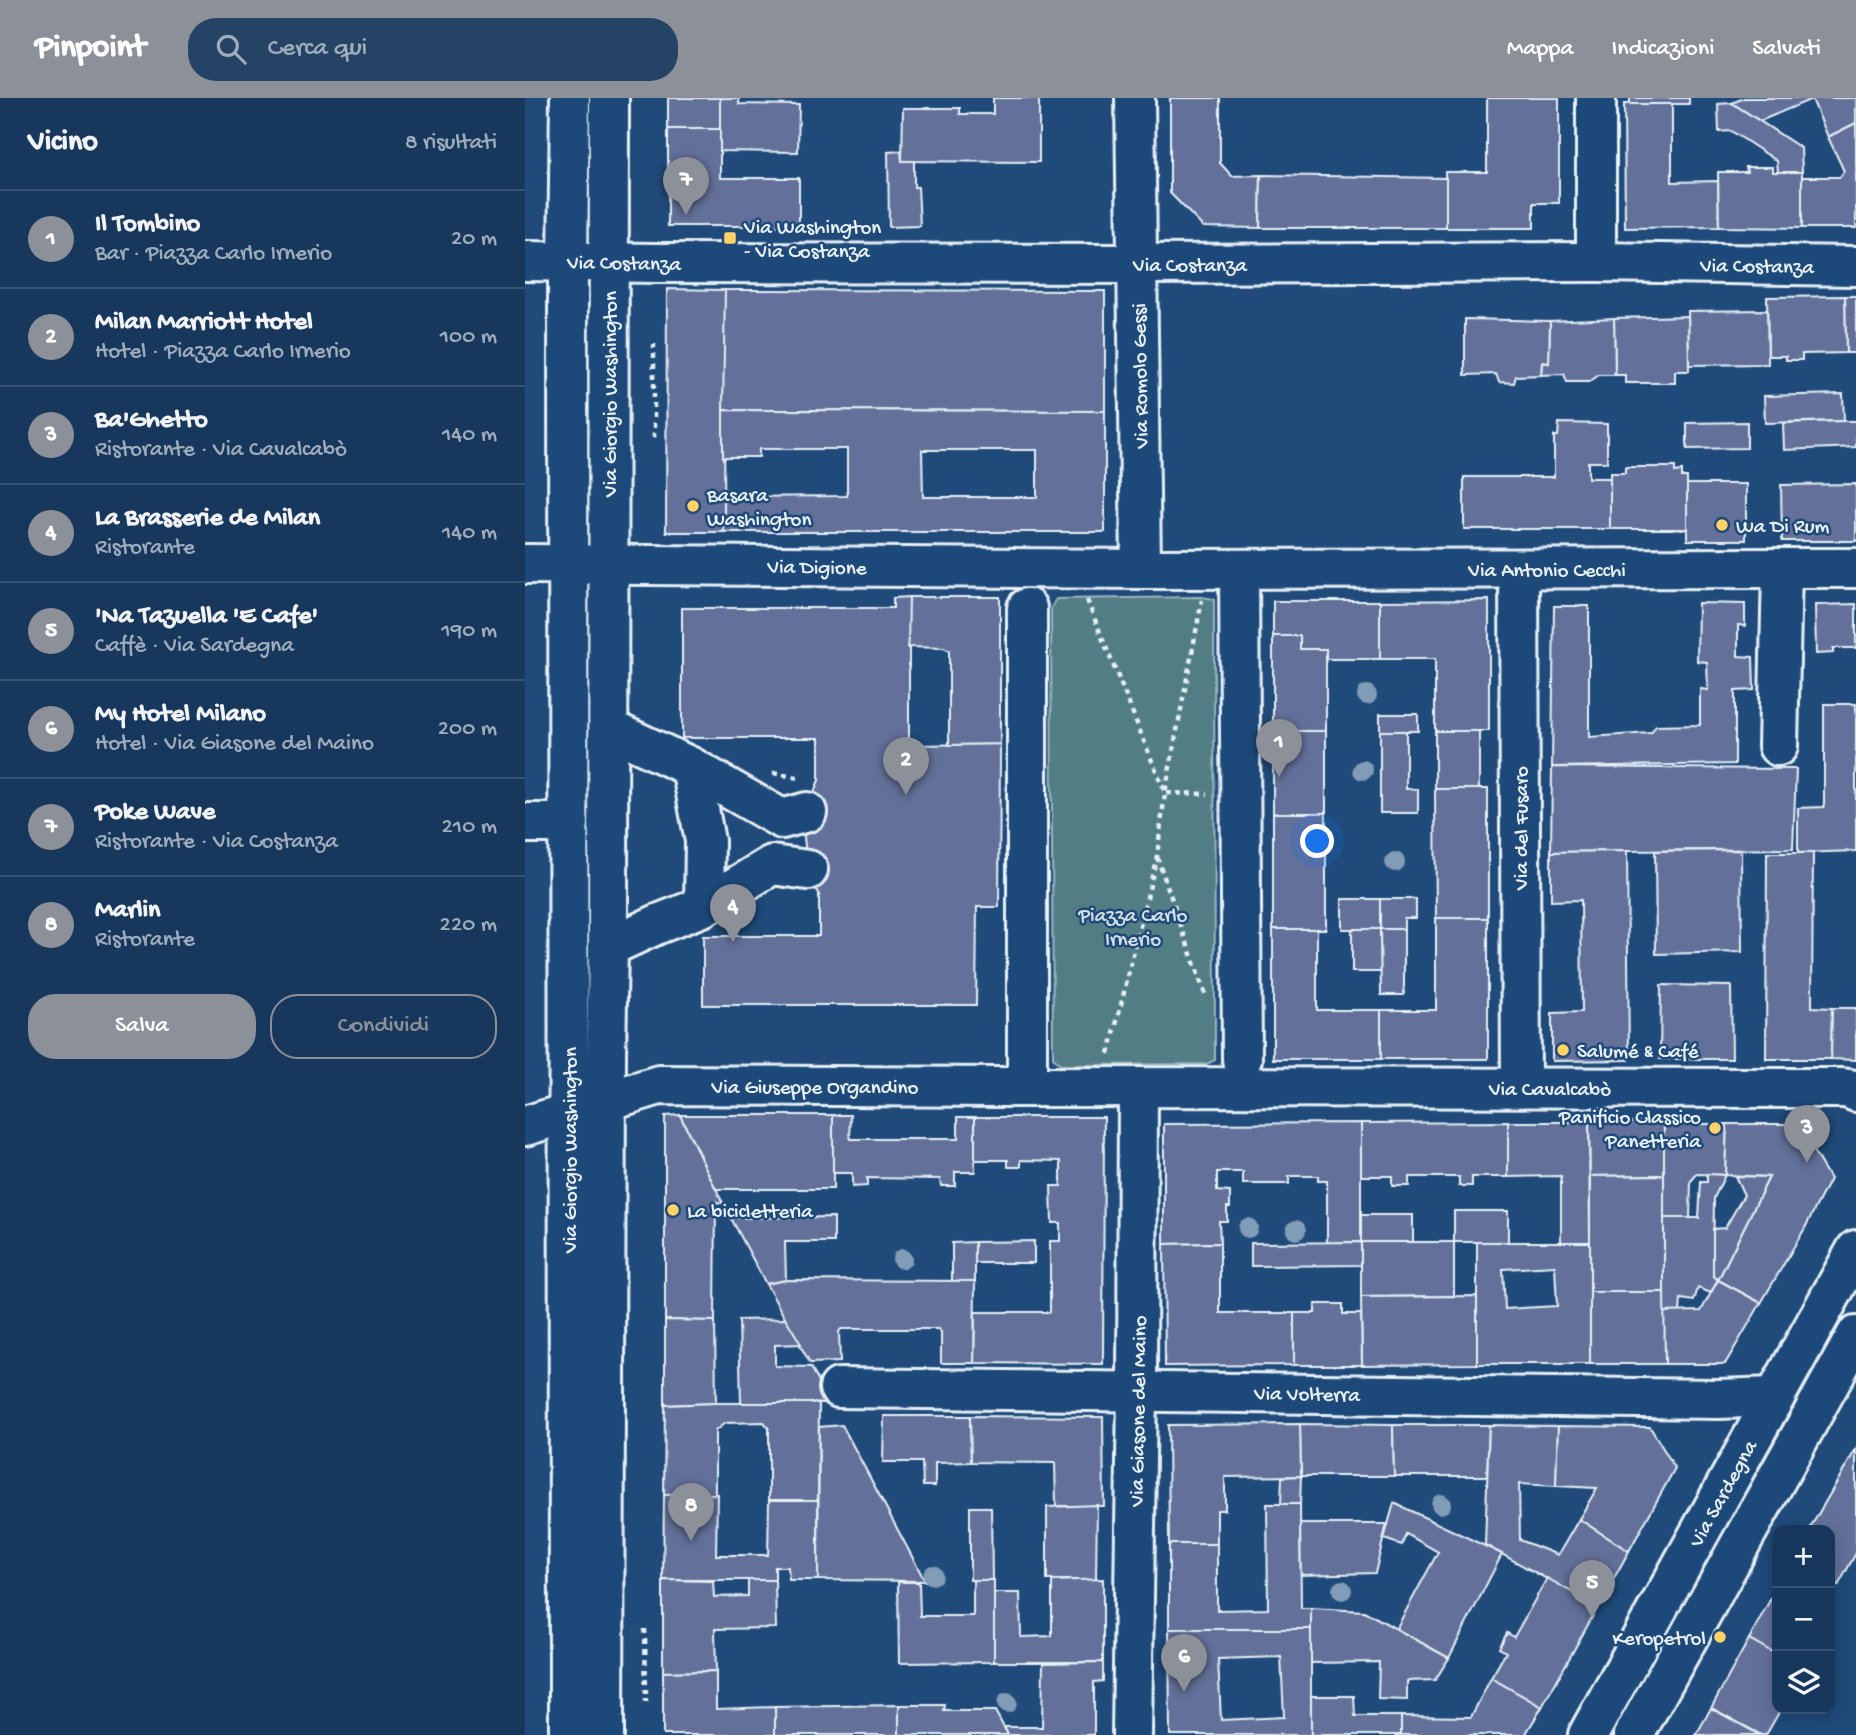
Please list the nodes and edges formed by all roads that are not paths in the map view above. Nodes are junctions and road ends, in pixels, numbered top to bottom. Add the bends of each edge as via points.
1 (571, 98) edge
2 (609, 98) edge
3 (1135, 98) edge
4 (1596, 98) edge
5 (525, 261) edge
6 (568, 262) junction
7 (610, 262) junction
8 (1596, 262) junction
9 (1137, 264) junction
10 (1856, 266) edge
11 (525, 564) edge
12 (569, 565) junction
13 (608, 565) junction
14 (1782, 568) junction
15 (1856, 568) edge
16 (1141, 569) junction
17 (1239, 569) junction
18 (1519, 569) junction
19 (1027, 608) dead end
20 (608, 729) junction
21 (1778, 746) dead end
22 (691, 767) junction
23 (807, 812) dead end
24 (525, 823) edge
25 (569, 823) junction
26 (807, 870) dead end
27 (704, 906) junction
28 (608, 947) junction
29 (1243, 1073) junction
30 (1027, 1086) junction
31 (1138, 1087) junction
32 (1521, 1087) junction
33 (1856, 1092) edge
34 (606, 1101) junction
35 (568, 1113) junction
36 (525, 1126) edge
37 (1856, 1251) edge
38 (1856, 1336) edge
39 (839, 1388) dead end
40 (1137, 1391) junction
41 (1775, 1397) junction
42 (1815, 1409) junction
43 (569, 1735) edge
44 (604, 1735) edge
45 (1132, 1735) edge
46 (1588, 1735) edge
47 (1634, 1735) edge

1 - 6 street, Via Giorgio Washington
2 - 7 street, Via Giorgio Washington
3 - 9 street, Via Romolo Gessi
4 - 8 street
5 - 6 street, Via Costanza
6 - 7 street, Via Costanza
6 - 12 street, Via Giorgio Washington
7 - 9 street, Via Costanza
7 - 13 street, Via Giorgio Washington
8 - 9 street, Via Costanza
8 - 10 street, Via Costanza
9 - 16 street, Via Romolo Gessi
11 - 12 street
12 - 13 street
12 - 25 street, Via Giorgio Washington
13 - 16 street, Via Digione
13 - 20 street, Via Giorgio Washington
14 - 15 street, Via Antonio Cecchi
14 - 18 street, Via Antonio Cecchi
14 - 21 street
16 - 17 street
17 - 18 street, Via Antonio Cecchi
17 - 29 street
18 - 32 street, Via del Fusaro
19 - 30 street
20 - 22 street
20 - 28 street, Via Giorgio Washington
22 - 23 street via 782,819
22 - 27 street via 705,841
24 - 25 street
25 - 35 street, Via Giorgio Washington
26 - 27 street via 772,865
27 - 28 street
28 - 34 street, Via Giorgio Washington
29 - 31 street
29 - 32 street, Via Cavalcabò
30 - 31 street
30 - 34 street, Via Giuseppe Organdino via 659,1084
31 - 40 street, Via Giasone del Maino
32 - 33 street, Via Cavalcabò via 1842,1088
34 - 35 street, Via Giuseppe Organdino
34 - 44 street, Via Giorgio Washington
35 - 36 street, Via Giuseppe Organdino
35 - 43 street, Via Giorgio Washington
37 - 41 street, Via Sardegna
38 - 42 street, Via Sardegna
39 - 40 street, Via Volterra
40 - 41 street, Via Volterra
40 - 45 street, Via Giasone del Maino
41 - 42 street, Via Volterra
41 - 46 street, Via Sardegna
42 - 47 street, Via Sardegna

